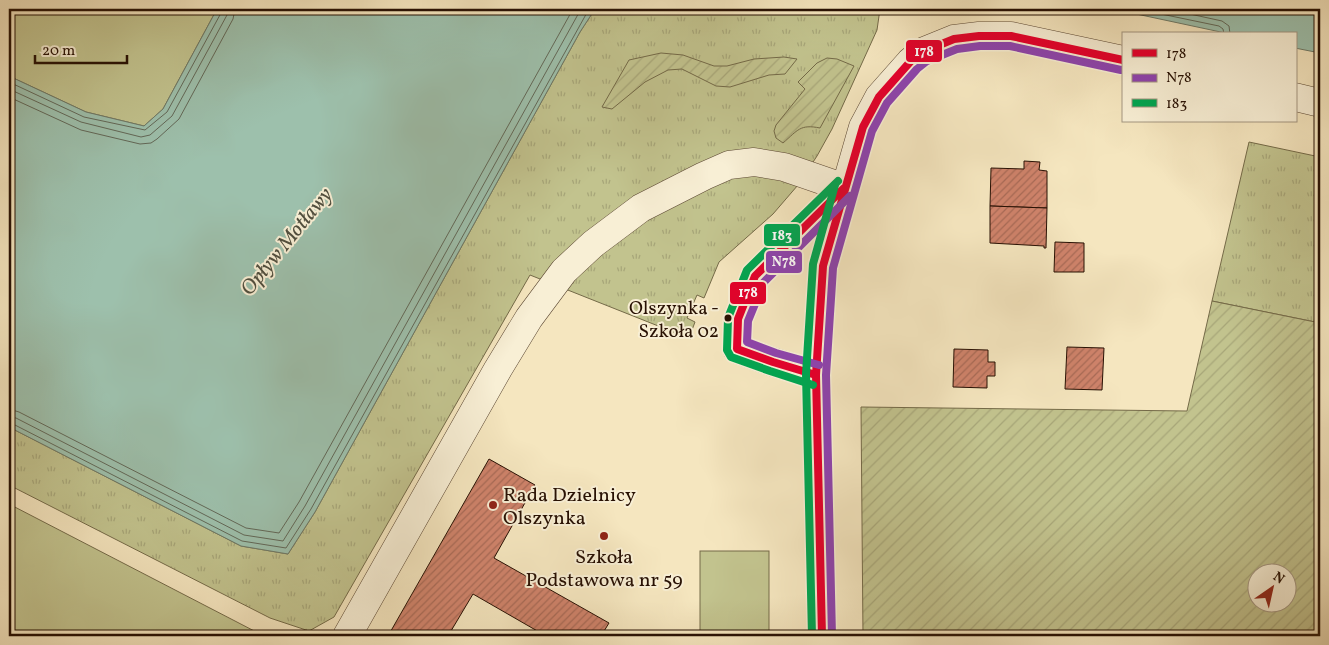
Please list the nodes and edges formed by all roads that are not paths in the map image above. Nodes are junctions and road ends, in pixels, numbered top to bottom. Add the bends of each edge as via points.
1 (1122, 60) edge
2 (1296, 98) edge
3 (1320, 103) edge
4 (845, 188) junction
5 (816, 375) junction
6 (347, 636) edge
7 (822, 636) edge

1 - 4 street via 1011,36 954,39 922,52 879,97 863,126
2 - 3 street
4 - 5 street via 823,266
4 - 5 street via 755,276 738,319 737,349
4 - 6 street via 784,167 754,162 729,165 641,208 593,244 564,271 529,318
5 - 7 street

